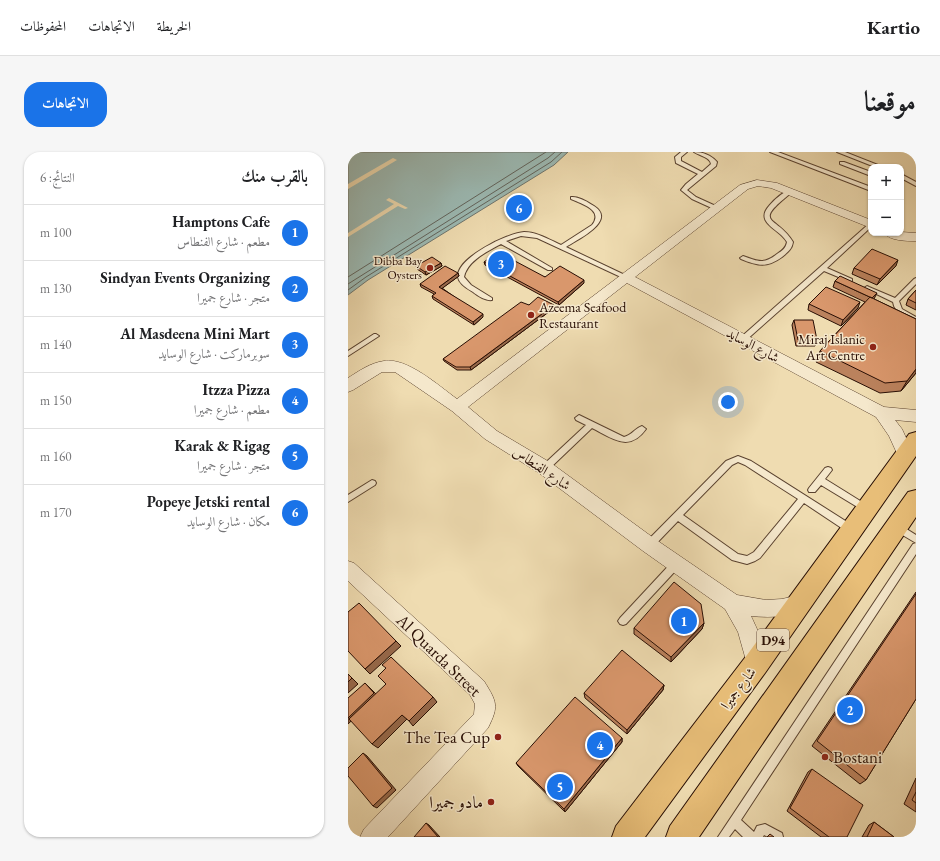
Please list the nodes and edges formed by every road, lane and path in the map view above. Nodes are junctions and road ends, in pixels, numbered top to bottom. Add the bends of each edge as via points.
1 (684, 152) edge
2 (697, 152) edge
3 (773, 152) edge
4 (840, 152) edge
5 (842, 163) dead end
6 (872, 164) edge
7 (868, 173) edge
8 (702, 174) junction
9 (904, 177) edge
10 (904, 178) edge
11 (916, 179) edge
12 (916, 184) edge
13 (868, 188) edge
14 (790, 192) junction
15 (573, 198) dead end
16 (716, 208) junction
17 (868, 223) edge
18 (868, 227) edge
19 (900, 236) edge
20 (914, 237) edge
21 (501, 241) junction
22 (561, 248) junction
23 (743, 258) dead end
24 (823, 268) junction
25 (550, 269) dead end
26 (625, 278) junction
27 (916, 280) edge
28 (856, 283) edge
29 (863, 286) edge
30 (913, 287) edge
31 (490, 299) dead end
32 (896, 301) junction
33 (916, 320) edge
34 (376, 336) dead end
35 (742, 340) junction
36 (348, 354) edge
37 (348, 386) edge
38 (457, 407) junction
39 (881, 413) junction
40 (916, 416) edge
41 (579, 418) dead end
42 (592, 424) junction
43 (642, 429) dead end
44 (911, 448) edge
45 (545, 468) junction
46 (828, 470) dead end
47 (820, 480) junction
48 (372, 482) dead end
49 (812, 490) dead end
50 (348, 499) edge
51 (803, 499) junction
52 (916, 500) edge
53 (867, 510) junction
54 (678, 516) junction
55 (853, 530) junction
56 (906, 533) edge
57 (649, 545) junction
58 (916, 547) edge
59 (676, 564) junction
60 (350, 573) edge
61 (732, 603) junction
62 (799, 604) junction
63 (623, 621) dead end
64 (756, 664) junction
65 (734, 821) junction
66 (372, 837) edge
67 (627, 837) edge
68 (681, 837) edge
69 (723, 837) edge
70 (751, 837) edge
71 (757, 837) edge
72 (778, 837) edge

1 - 8 lane via 678,156 678,162
2 - 8 lane via 714,162 712,167
3 - 13 lane
4 - 6 lane
5 - 7 lane
8 - 16 lane via 684,190 694,198
9 - 11 lane
10 - 12 lane
14 - 16 street via 766,184 750,184
14 - 17 street
14 - 23 lane via 767,214 770,224 790,240 790,246 767,263
15 - 22 lane via 598,212 599,222
16 - 26 street
18 - 24 lane
19 - 20 street
21 - 22 lane via 510,236 530,234
21 - 25 lane
21 - 31 lane via 469,261 461,272 463,282
22 - 26 lane
24 - 28 lane
24 - 35 lane
26 - 35 street, شارع الوسايد
26 - 38 street
27 - 30 lane
29 - 32 lane
30 - 32 lane
32 - 33 lane via 899,310
34 - 36 lane
35 - 39 street, شارع الوسايد
37 - 38 street, شارع الفنطاس via 380,365 392,365 402,368
38 - 45 street, شارع الفنطاس via 491,435
39 - 40 street, شارع الوسايد
39 - 44 street, شارع الوسايد
41 - 42 lane
42 - 43 lane via 624,440 632,438
42 - 45 lane
44 - 53 main road, شارع جميرا / D94
45 - 57 street, شارع الفنطاس
46 - 47 lane
47 - 49 lane
47 - 53 lane
48 - 50 lane
51 - 54 lane via 738,459 729,463
51 - 54 lane via 757,555 748,560 735,557
51 - 55 lane
52 - 56 main road, D94
53 - 55 main road, شارع جميرا / D94
54 - 57 lane
55 - 62 main road, شارع جميرا / D94
56 - 68 main road, D94
57 - 59 street, شارع الفنطاس
58 - 65 lane
59 - 61 street, شارع الفنطاس
59 - 63 lane
60 - 66 street, Al Quarda Street via 477,688 486,704 481,722
61 - 62 street, شارع الفنطاس via 767,609
61 - 64 street, شارع الفنطاس via 741,614 748,630
62 - 64 main road, شارع جميرا / D94
64 - 67 main road, شارع جميرا / D94
65 - 69 lane
65 - 70 lane
71 - 72 lane via 765,828

